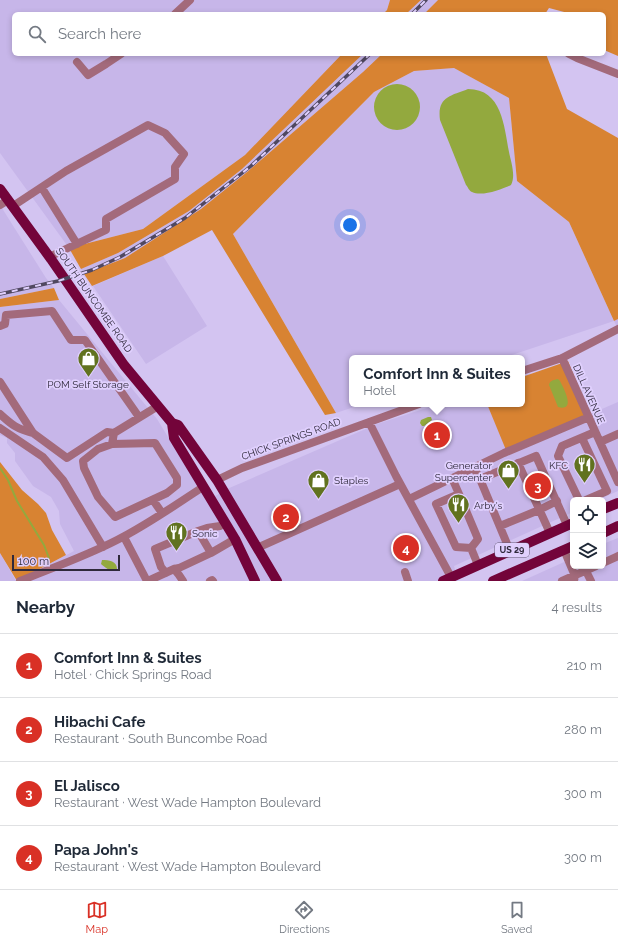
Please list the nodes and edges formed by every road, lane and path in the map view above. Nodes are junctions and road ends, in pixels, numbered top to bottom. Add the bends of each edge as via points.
1 (190, 0) edge
2 (177, 12) edge
3 (118, 56) edge
4 (573, 56) edge
5 (77, 62) dead end
6 (618, 74) edge
7 (42, 188) junction
8 (0, 189) edge
9 (7, 204) edge
10 (77, 244) junction
11 (50, 258) junction
12 (3, 316) edge
13 (0, 326) edge
14 (618, 330) edge
15 (562, 358) junction
16 (525, 370) edge
17 (0, 382) edge
18 (158, 406) junction
19 (410, 407) edge
20 (0, 414) edge
21 (139, 417) junction
22 (589, 417) junction
23 (368, 422) junction
24 (172, 423) junction
25 (0, 428) edge
26 (595, 432) junction
27 (33, 433) junction
28 (114, 433) junction
29 (618, 434) edge
30 (582, 438) junction
31 (600, 442) junction
32 (112, 444) junction
33 (518, 463) junction
34 (474, 468) junction
35 (452, 478) junction
36 (480, 479) junction
37 (217, 480) junction
38 (618, 482) edge
39 (400, 484) junction
40 (203, 487) junction
41 (459, 494) junction
42 (578, 497) edge
43 (592, 497) edge
44 (409, 499) junction
45 (153, 500) junction
46 (557, 501) junction
47 (618, 503) edge
48 (606, 509) edge
49 (539, 510) junction
50 (162, 513) junction
51 (225, 523) junction
52 (570, 524) edge
53 (500, 526) junction
54 (618, 526) edge
55 (198, 531) junction
56 (606, 532) edge
57 (550, 533) junction
58 (124, 537) junction
59 (235, 539) junction
60 (103, 547) junction
61 (257, 548) junction
62 (471, 548) junction
63 (569, 548) edge
64 (510, 551) junction
65 (211, 552) junction
66 (618, 556) edge
67 (606, 562) edge
68 (478, 565) junction
69 (586, 570) joint
70 (170, 571) junction
71 (405, 572) dead end
72 (574, 578) edge
73 (447, 579) edge
74 (20, 581) edge
75 (147, 581) edge
76 (183, 581) edge
77 (255, 581) edge
78 (277, 581) edge
79 (408, 581) edge
80 (493, 581) edge
81 (562, 581) edge
82 (590, 581) edge

1 - 2 street
3 - 5 street via 88,75
4 - 6 street
7 - 9 street
7 - 10 street
7 - 10 street via 66,171 148,125 165,133 184,154 175,167 175,178 106,219 106,230
8 - 9 main road, SOUTH BUNCOMBE ROAD
9 - 11 main road, SOUTH BUNCOMBE ROAD
10 - 11 street
11 - 18 main road, SOUTH BUNCOMBE ROAD via 124,365
12 - 13 street via 5,324
12 - 21 street via 52,311 71,340 85,340
14 - 15 street
15 - 16 street
15 - 22 street, DILL AVENUE
17 - 27 street
18 - 21 street
18 - 24 main road, SOUTH BUNCOMBE ROAD
19 - 23 street, CHICK SPRINGS ROAD
20 - 27 street via 12,425
21 - 28 street
22 - 26 street, DILL AVENUE
22 - 34 street
23 - 37 street, CHICK SPRINGS ROAD via 242,468
23 - 39 street
24 - 37 main road, SOUTH BUNCOMBE ROAD via 178,426
24 - 40 main road, SOUTH BUNCOMBE ROAD via 174,438
25 - 60 street via 43,457 63,480
26 - 30 street
26 - 31 street, DILL AVENUE
27 - 28 street via 67,458 107,432
28 - 32 street
29 - 31 street
30 - 42 street via 562,446 558,456
30 - 43 street via 607,490
31 - 38 street, DILL AVENUE
32 - 45 street via 156,443 177,478 177,485
32 - 45 street via 98,449 83,461 98,496 116,517
33 - 36 street
33 - 46 street via 536,456
33 - 49 street
34 - 35 street
34 - 36 street
35 - 41 street
35 - 44 street
36 - 53 street
37 - 61 main road, SOUTH BUNCOMBE ROAD
39 - 44 street
39 - 61 street
40 - 50 street
40 - 51 main road, SOUTH BUNCOMBE ROAD
41 - 62 street via 478,539
41 - 62 street via 436,504 456,547
44 - 73 street
45 - 50 street
46 - 49 street
46 - 52 street
47 - 48 main road
49 - 53 street
49 - 57 street
50 - 58 street
51 - 55 street
51 - 59 main road, SOUTH BUNCOMBE ROAD
52 - 57 main road, US 29
53 - 64 street
54 - 56 main road
55 - 65 street
55 - 70 street via 155,549 161,566
57 - 64 main road, US 29
58 - 60 street
58 - 75 street
59 - 65 street
59 - 77 main road, SOUTH BUNCOMBE ROAD
60 - 74 street
61 - 78 main road, SOUTH BUNCOMBE ROAD
62 - 68 street
63 - 72 street
63 - 80 main road, US 29
64 - 68 main road, US 29
65 - 70 street
66 - 67 street
68 - 73 main road, US 29
69 - 72 street
69 - 82 street
70 - 75 street
70 - 76 street via 179,575
71 - 79 street
72 - 81 street

